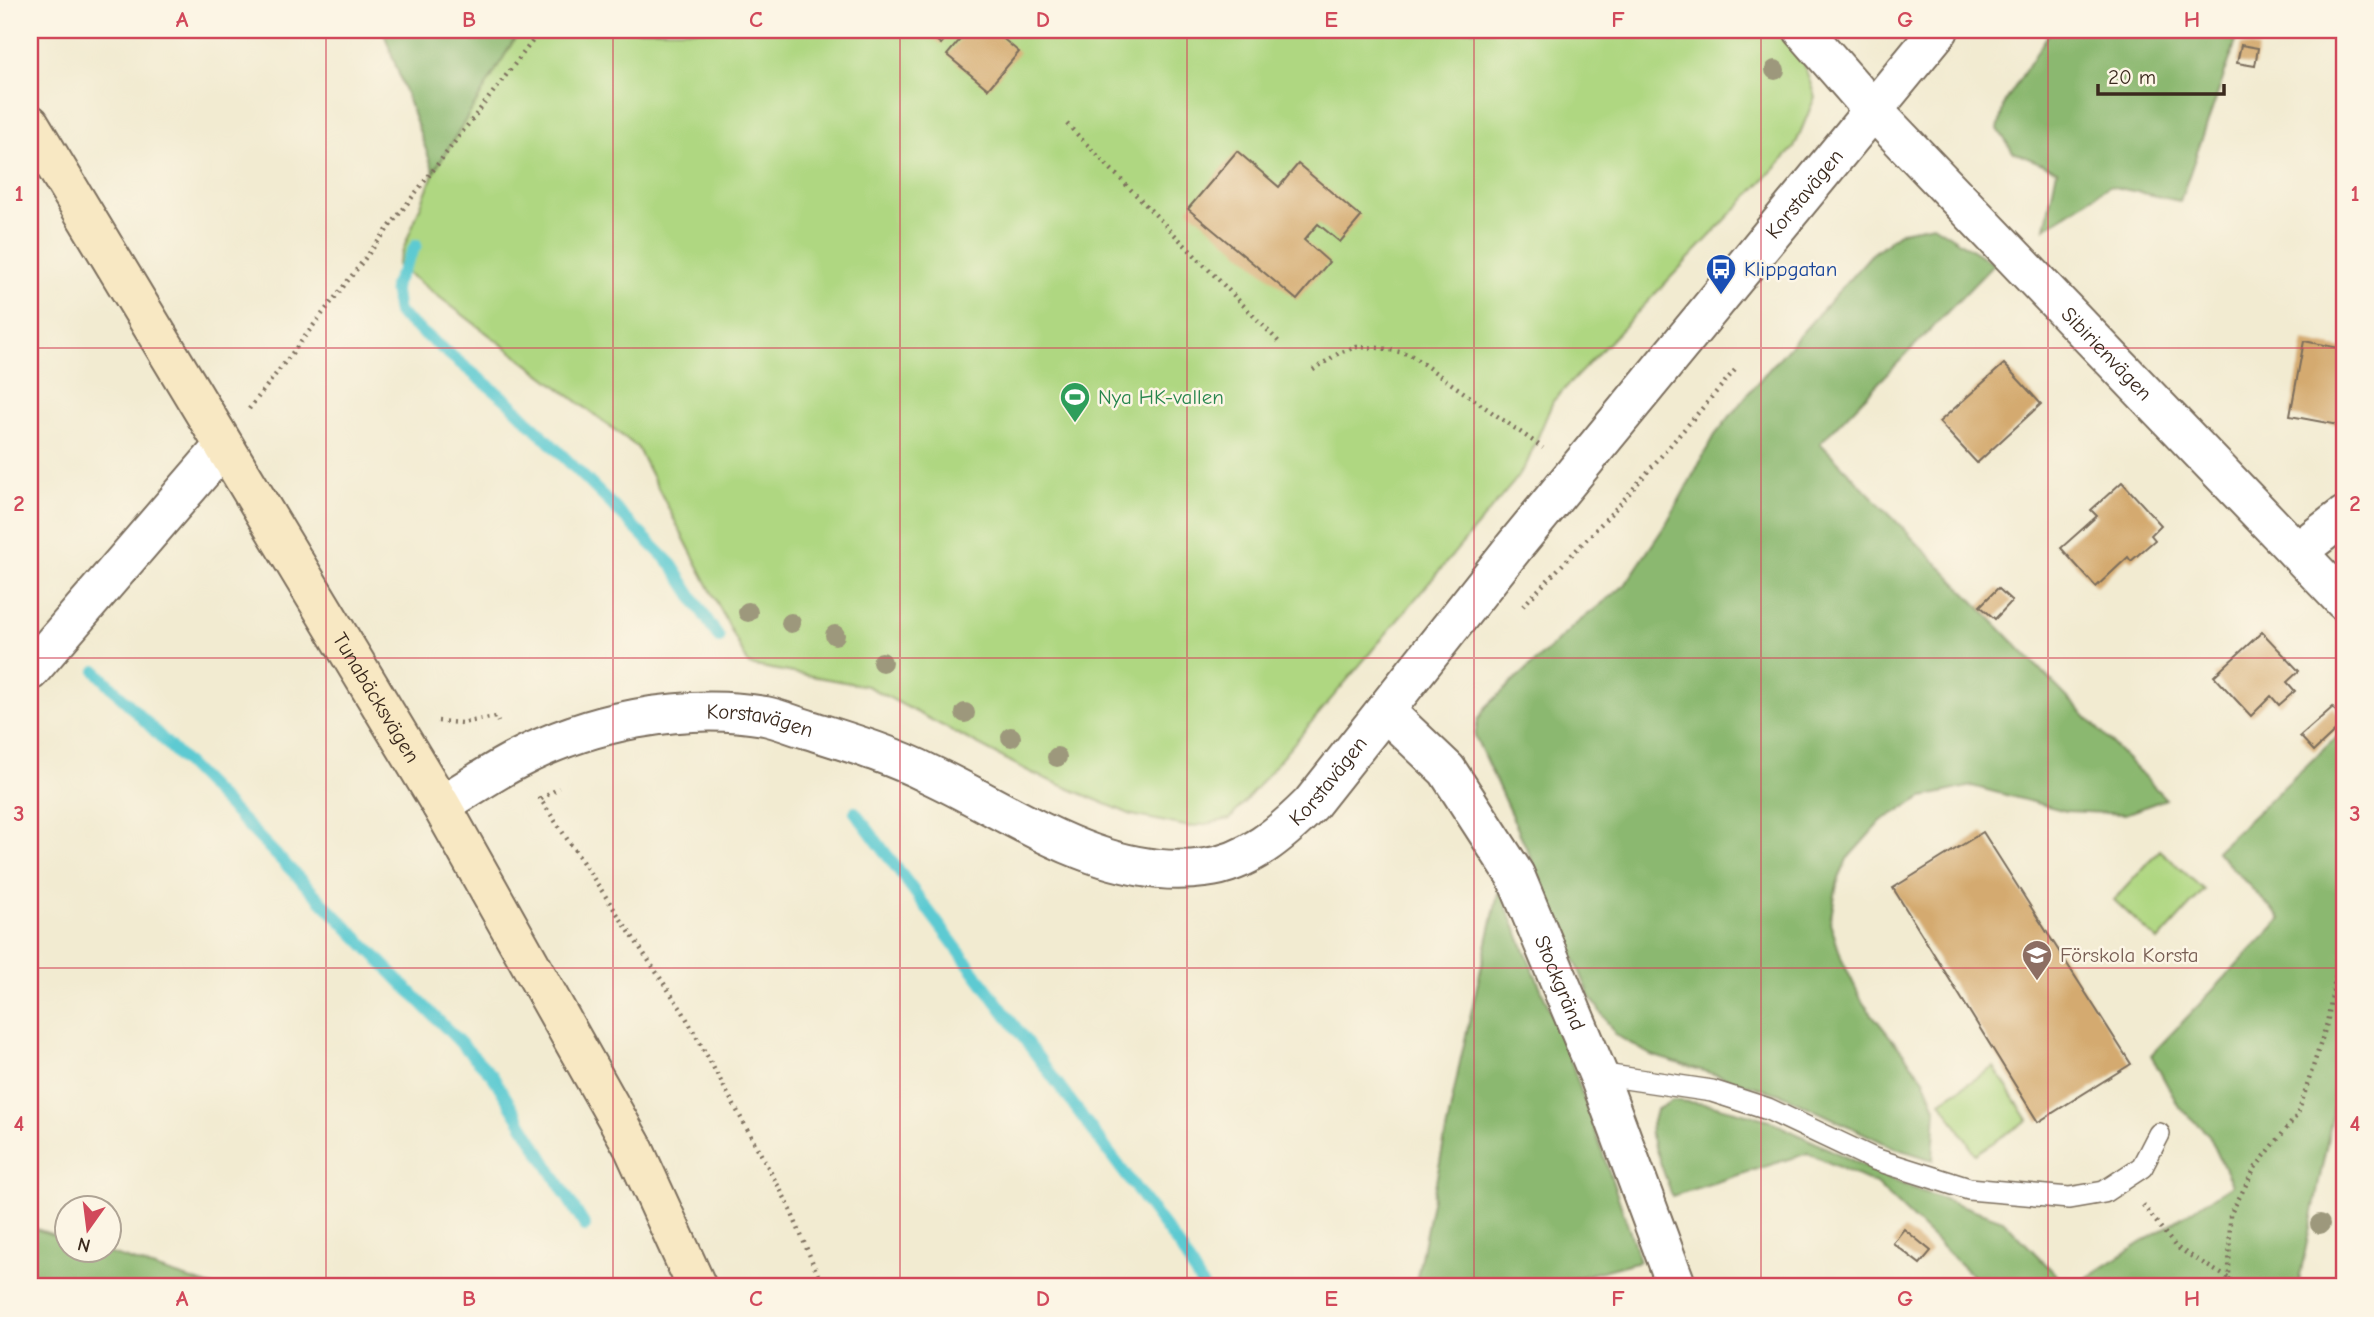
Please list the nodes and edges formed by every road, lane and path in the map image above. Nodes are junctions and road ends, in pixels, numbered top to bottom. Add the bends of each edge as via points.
1 (541, 30) edge
2 (1803, 30) edge
3 (1939, 30) edge
4 (1871, 108) junction
5 (30, 124) edge
6 (1067, 124) dead end
7 (1281, 344) dead end
8 (1313, 370) dead end
9 (1735, 370) dead end
10 (223, 447) junction
11 (1547, 451) dead end
12 (2344, 516) edge
13 (2297, 552) junction
14 (2344, 601) edge
15 (1517, 613) dead end
16 (30, 671) edge
17 (1386, 712) junction
18 (427, 715) dead end
19 (514, 761) junction
20 (442, 805) junction
21 (2344, 930) edge
22 (1598, 1074) junction
23 (2159, 1134) dead end
24 (2123, 1180) junction
25 (2229, 1278) junction
26 (697, 1287) edge
27 (822, 1287) edge
28 (1677, 1287) edge
29 (2232, 1287) edge

1 - 10 path
2 - 4 street
3 - 4 street, Korstavägen
4 - 13 street, Sibirienvägen
4 - 17 street, Korstavägen via 1514,547
5 - 10 street, Tunabäcksvägen
6 - 7 path
8 - 11 path via 1356,347 1409,354
9 - 15 path via 1620,504
10 - 16 street
10 - 20 street, Tunabäcksvägen
12 - 13 street
13 - 14 street, Sibirienvägen
17 - 19 street, Korstavägen via 1282,833 1248,855 1206,868 1115,862 1046,835 929,773 868,748 765,716 700,712 627,720
17 - 22 street, Stockgränd via 1447,770 1515,875
18 - 19 path via 436,721 461,723 496,717
19 - 20 street, Korstavägen
19 - 27 path via 683,1012 787,1202
20 - 26 street, Tunabäcksvägen via 633,1147
21 - 25 path via 2327,1023 2298,1114 2255,1168 2230,1215
22 - 24 lane via 1712,1091 1768,1109 1874,1159 1969,1189 2069,1198 2104,1192
22 - 28 street, Stockgränd
23 - 24 lane via 2142,1167
24 - 25 path via 2176,1247
25 - 29 path

